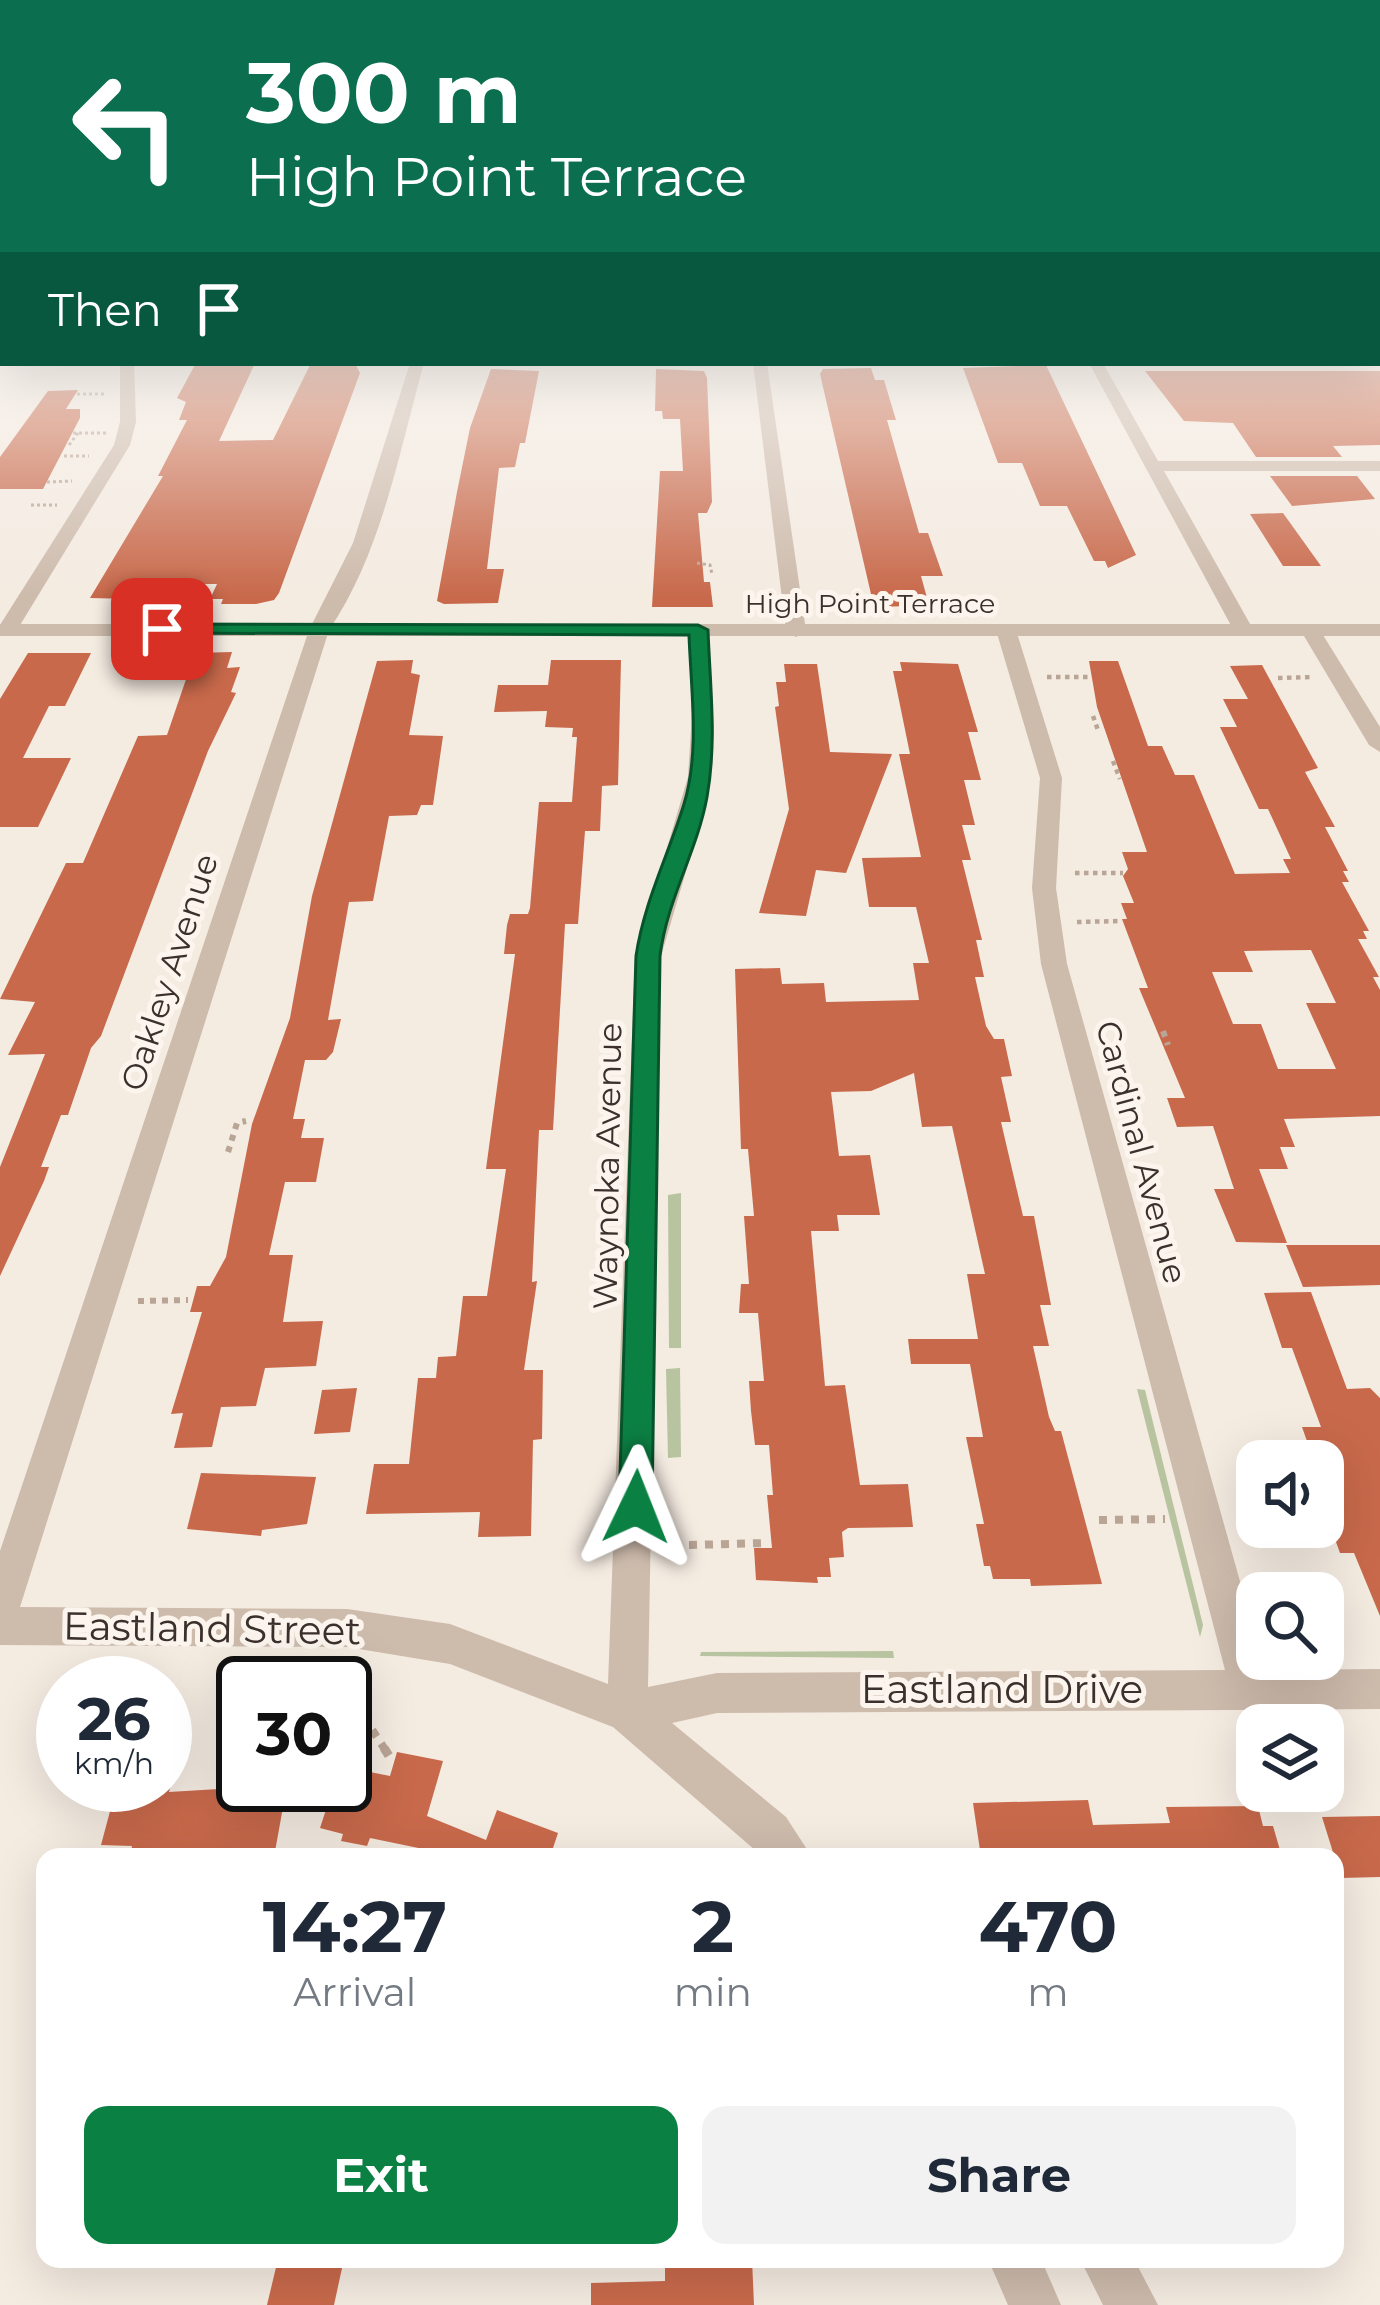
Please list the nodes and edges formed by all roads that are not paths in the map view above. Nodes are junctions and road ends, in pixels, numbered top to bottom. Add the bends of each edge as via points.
1 (127, 382) edge
2 (411, 382) edge
3 (762, 382) edge
4 (1106, 382) edge
5 (1152, 466) junction
6 (1380, 466) edge
7 (4, 630) edge
8 (319, 630) junction
9 (698, 630) junction
10 (1006, 630) junction
11 (1380, 630) edge
12 (796, 631) junction
13 (1244, 631) junction
14 (1311, 631) junction
15 (1380, 745) edge
16 (0, 1609) edge
17 (0, 1626) edge
18 (1250, 1689) junction
19 (1380, 1689) edge
20 (626, 1712) junction
21 (783, 1848) edge
22 (1018, 2268) edge
23 (1111, 2268) edge
24 (1035, 2305) edge
25 (1132, 2305) edge

1 - 7 street via 122,445
2 - 8 street, Oakley Avenue via 333,615
3 - 12 street
4 - 5 street
5 - 6 street
5 - 13 street
7 - 8 street, High Point Terrace
8 - 9 street, High Point Terrace
8 - 16 street, Oakley Avenue
9 - 12 street, High Point Terrace
9 - 20 street, Waynoka Avenue via 696,801 653,914 648,956
10 - 12 street, High Point Terrace
10 - 13 street, High Point Terrace
10 - 18 street, Cardinal Avenue via 1052,778 1044,888 1054,964
11 - 14 street, High Point Terrace
13 - 14 street, High Point Terrace
14 - 15 street
17 - 20 street, Eastland Street via 392,1630 512,1665
18 - 19 street, Eastland Drive
18 - 20 street, Eastland Drive via 717,1693
20 - 21 street, Eastland Street
22 - 24 street
23 - 25 street

